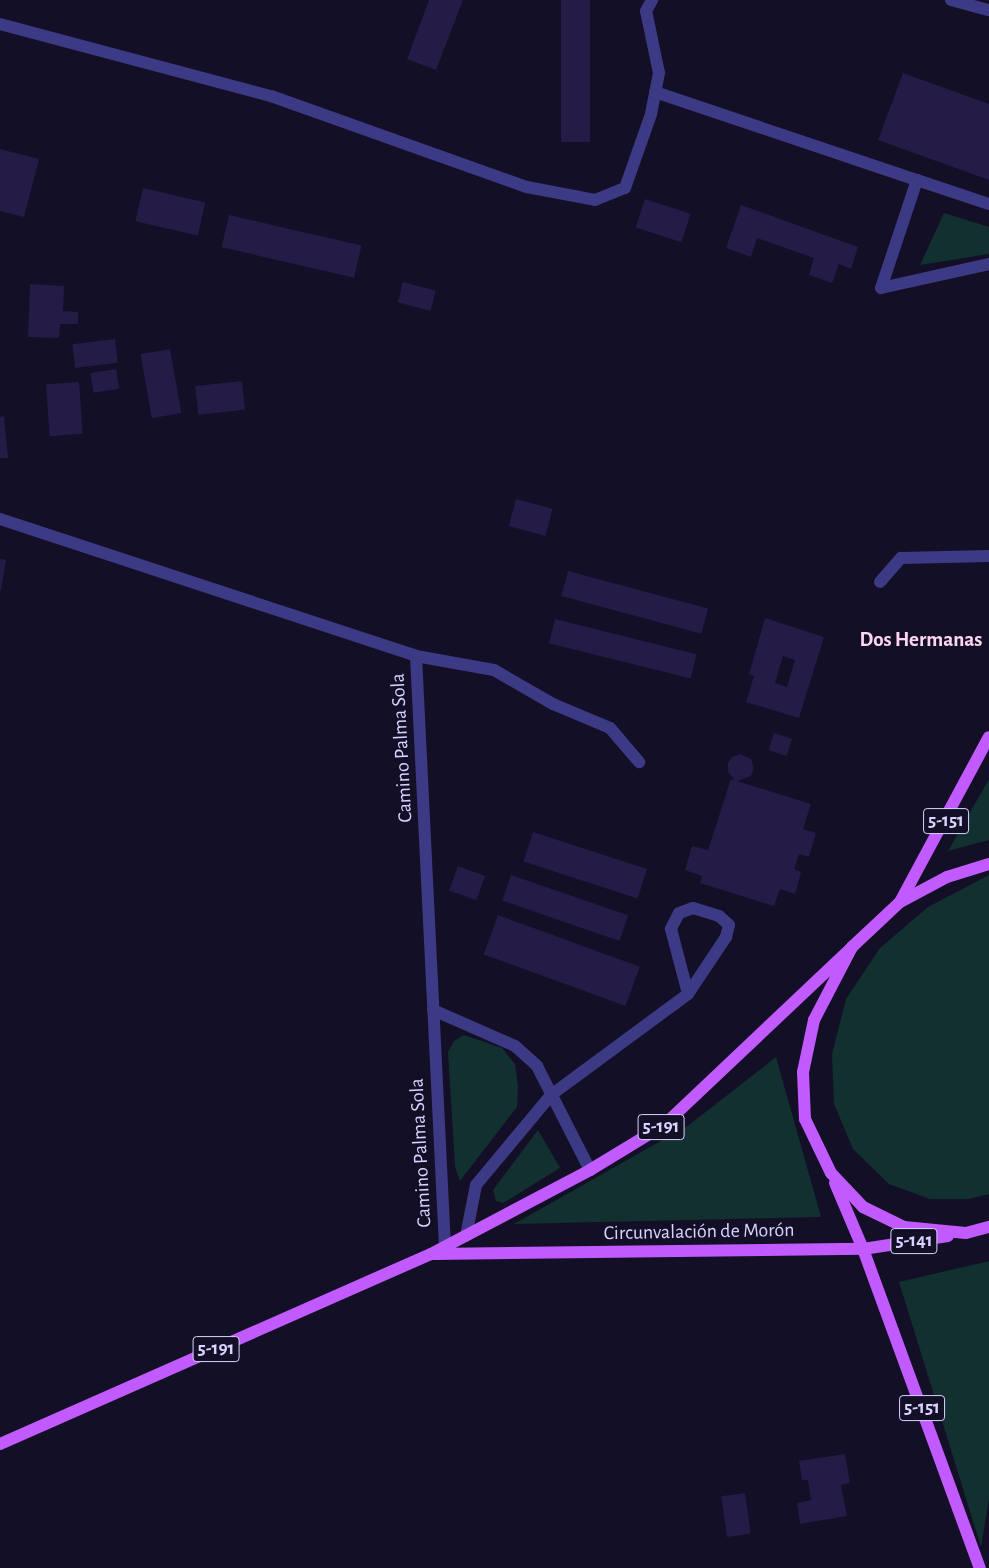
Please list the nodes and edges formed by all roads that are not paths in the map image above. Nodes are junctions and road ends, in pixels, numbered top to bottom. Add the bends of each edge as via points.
1 (652, 0) edge
2 (951, 0) edge
3 (989, 10) edge
4 (0, 24) edge
5 (655, 92) junction
6 (917, 180) junction
7 (989, 204) edge
8 (989, 264) edge
9 (0, 519) edge
10 (989, 556) edge
11 (880, 582) dead end
12 (416, 656) junction
13 (989, 738) edge
14 (639, 762) dead end
15 (989, 864) edge
16 (900, 902) junction
17 (852, 948) junction
18 (688, 994) junction
19 (433, 1010) junction
20 (551, 1095) junction
21 (590, 1170) junction
22 (831, 1174) junction
23 (989, 1227) edge
24 (966, 1233) junction
25 (466, 1236) junction
26 (445, 1246) junction
27 (863, 1249) junction
28 (432, 1254) junction
29 (0, 1444) edge
30 (980, 1568) edge

1 - 5 street via 646,11 660,73
2 - 3 street
4 - 5 street via 271,96 527,187 595,200 625,188 651,114
5 - 6 street
6 - 7 street
6 - 8 street via 880,288
9 - 12 street, Camino Palma Sola
10 - 11 street via 901,558
12 - 14 street via 494,670 553,704 610,728
12 - 19 street, Camino Palma Sola
13 - 16 main road, 5-151
15 - 16 main road via 947,877
16 - 17 main road, 5-151
17 - 21 main road, Circunvalación de Morón / 5-191 via 664,1124
17 - 22 main road, 5-151 via 814,1020 804,1072 805,1120
18 - 18 street via 671,929 679,913 693,908 719,916 729,925 726,937
18 - 20 street
19 - 20 street via 515,1046 536,1066
19 - 26 street, Camino Palma Sola
20 - 21 street
20 - 25 street via 476,1185
21 - 25 main road, Circunvalación de Morón / 5-191
22 - 24 main road via 863,1207 904,1227
22 - 27 main road, 5-151
23 - 24 main road, 5-141
24 - 27 main road, Circunvalación de Morón / 5-141
25 - 26 main road, Circunvalación de Morón / 5-191
26 - 28 main road, Circunvalación de Morón / 5-191
27 - 28 main road, Circunvalación de Morón / 5-191
27 - 30 main road, 5-151
28 - 29 main road, Circunvalación de Morón / 5-191

